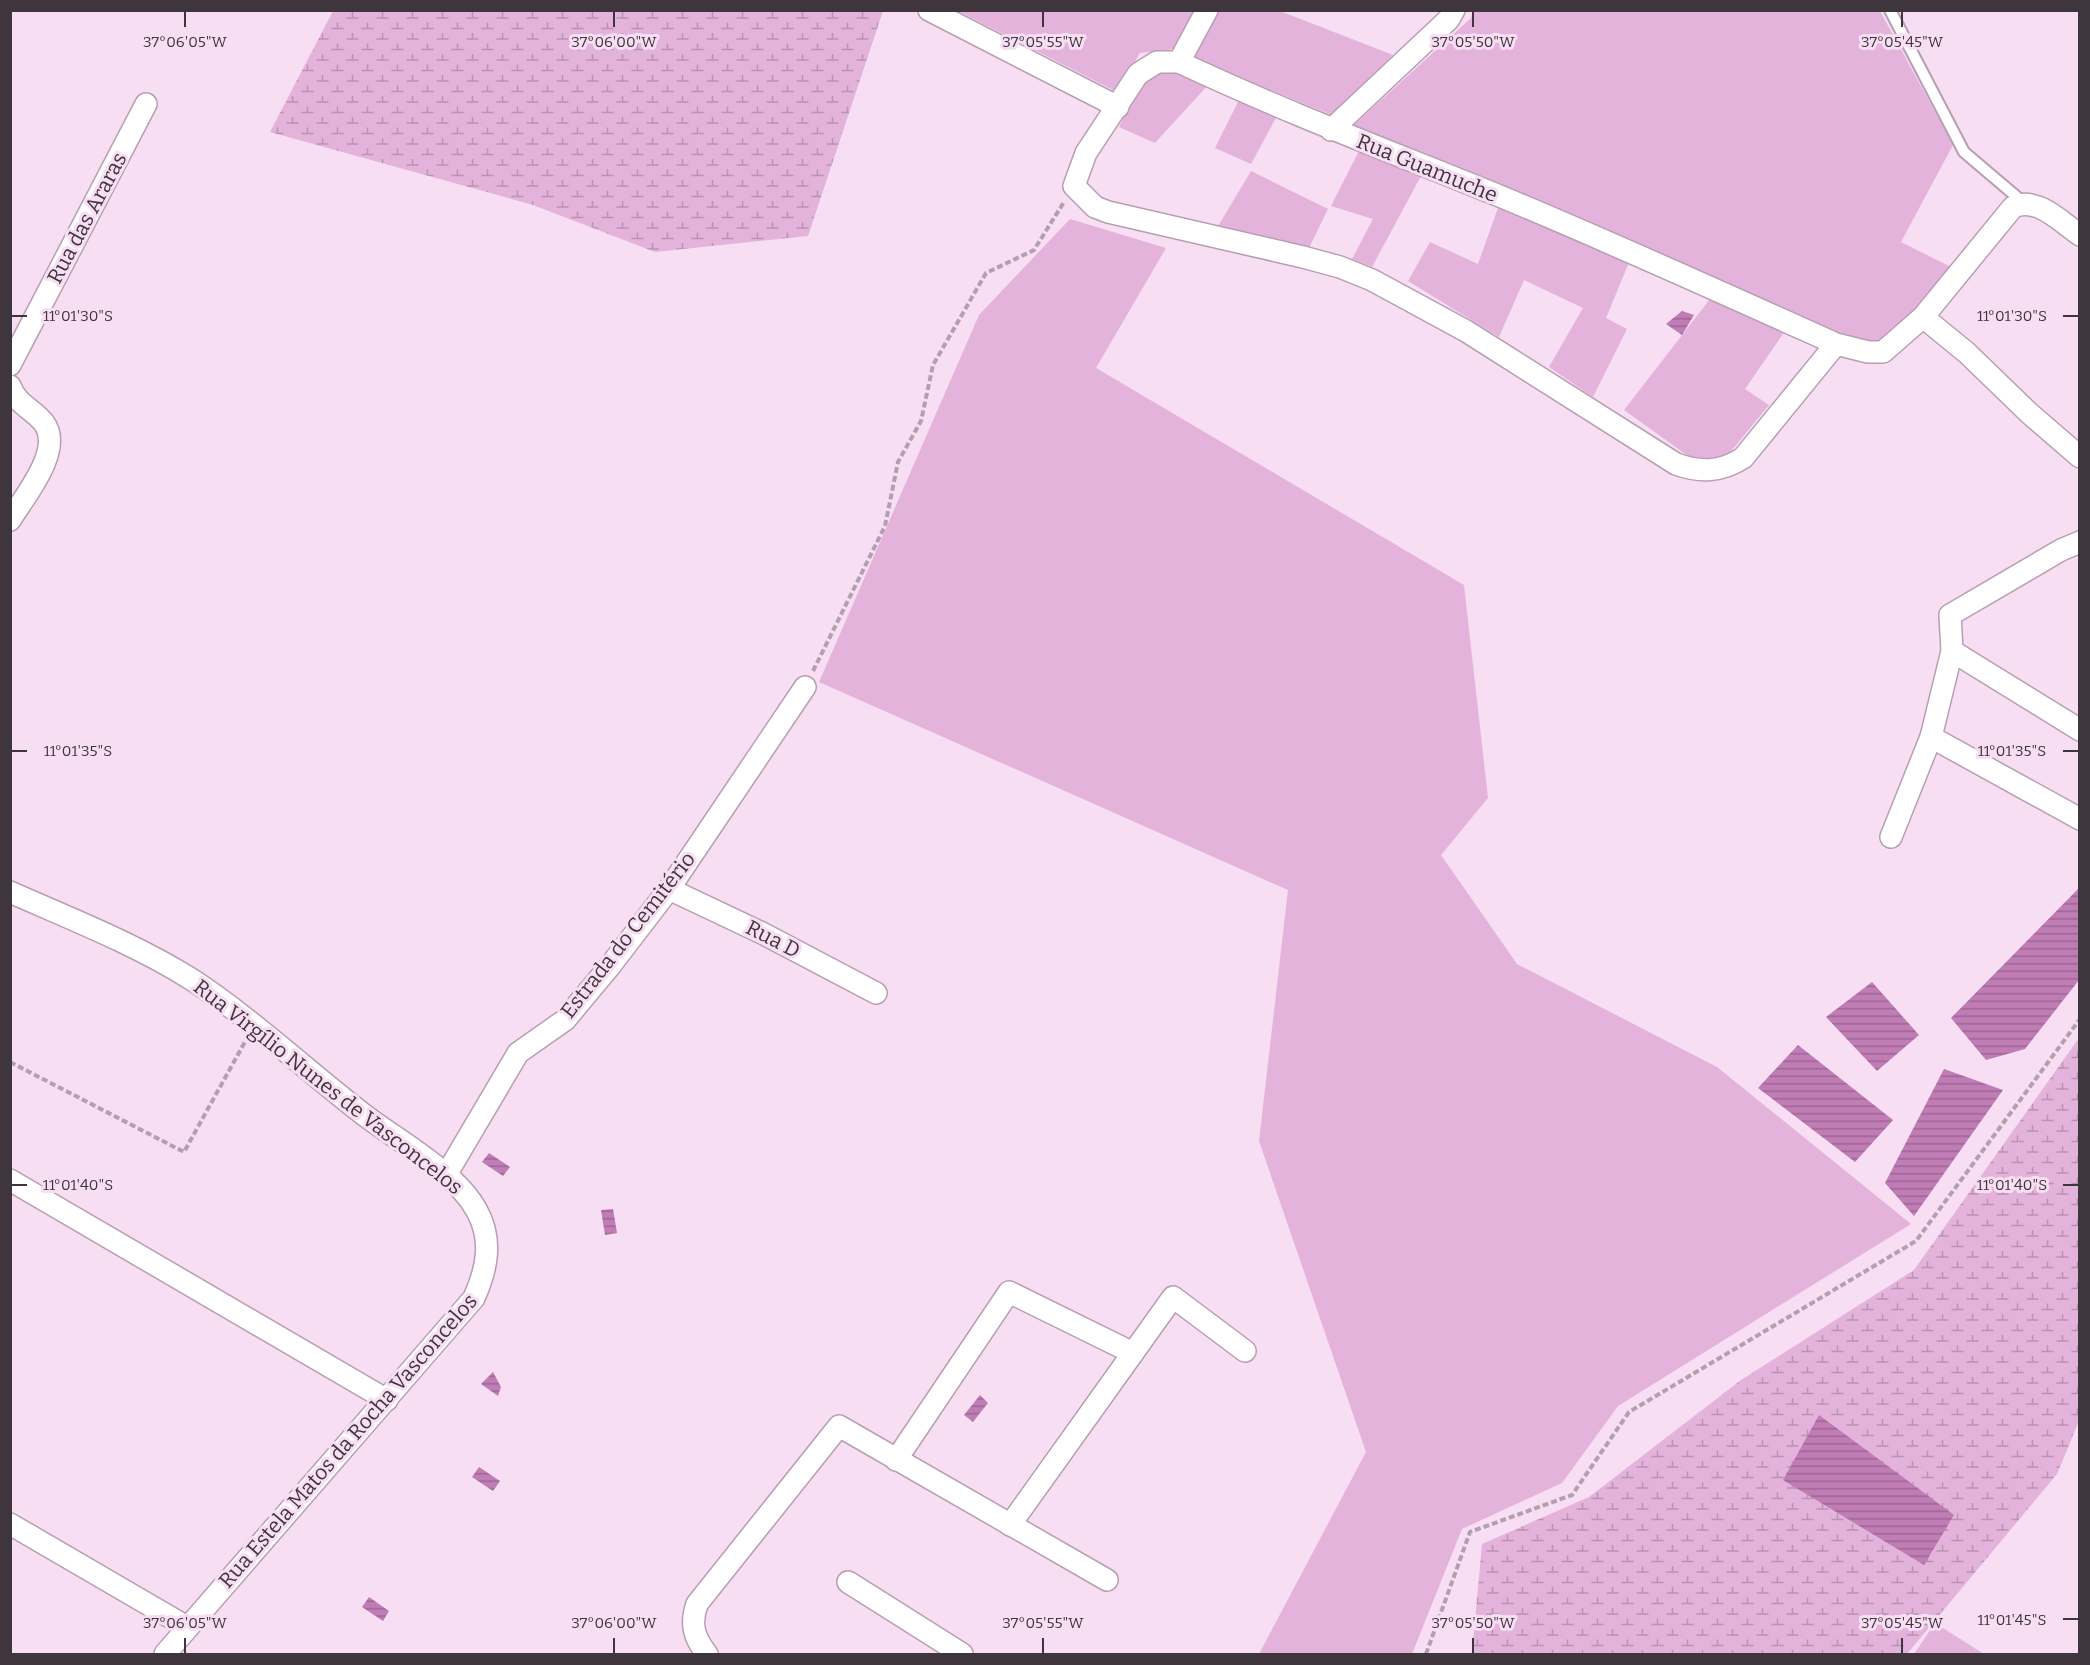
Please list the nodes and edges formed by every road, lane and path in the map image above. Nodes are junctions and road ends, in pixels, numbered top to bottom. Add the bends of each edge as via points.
1 (929, 10) edge
2 (1207, 10) edge
3 (1454, 10) edge
4 (1890, 10) edge
5 (1179, 62) junction
6 (146, 104) dead end
7 (1118, 107) junction
8 (1330, 130) junction
9 (1074, 186) junction
10 (2024, 203) junction
11 (2079, 235) edge
12 (1923, 317) junction
13 (1836, 344) junction
14 (10, 365) edge
15 (10, 386) edge
16 (2079, 456) edge
17 (10, 520) edge
18 (2079, 542) edge
19 (1952, 651) junction
20 (805, 687) joint
21 (2079, 730) edge
22 (1930, 737) junction
23 (2079, 819) edge
24 (1891, 837) dead end
25 (669, 889) junction
26 (10, 892) edge
27 (876, 993) dead end
28 (2079, 1019) edge
29 (254, 1026) junction
30 (10, 1062) edge
31 (446, 1175) junction
32 (10, 1180) edge
33 (487, 1245) joint
34 (1245, 1351) dead end
35 (1133, 1353) junction
36 (387, 1400) junction
37 (896, 1460) junction
38 (10, 1524) edge
39 (1010, 1525) junction
40 (1107, 1580) dead end
41 (849, 1582) dead end
42 (187, 1627) junction
43 (165, 1654) edge
44 (707, 1654) edge
45 (962, 1654) edge
46 (1426, 1654) edge

1 - 7 street
2 - 5 street
3 - 8 street
4 - 10 lane via 1964,152
5 - 7 street via 1166,60 1147,66
5 - 8 street, Rua Guamuche
6 - 14 street, Rua das Araras
7 - 9 street via 1086,153
8 - 13 street, Rua Guamuche via 1523,206
9 - 13 street via 1095,207 1108,212 1303,257 1372,280 1466,331 1690,470 1722,469 1743,458
9 - 20 path via 1034,250 986,273 933,365 921,421 898,462 885,526
10 - 11 street via 2037,206
10 - 12 street via 2007,211
12 - 13 street, Rua Guamuche via 1883,352
12 - 16 street
15 - 17 street via 18,401 44,423 50,443 45,462
18 - 19 street via 1950,615
19 - 21 street
19 - 22 street
20 - 25 street, Estrada do Cemitério
22 - 23 street
22 - 24 street
25 - 27 street, Rua D
25 - 31 street, Estrada do Cemitério via 565,1020 518,1053
26 - 29 street, Rua Virgílio Nunes de Vasconcelos via 157,960
28 - 46 path via 1916,1241 1629,1412 1572,1495 1470,1532
29 - 30 path via 184,1152
29 - 31 street, Rua Virgílio Nunes de Vasconcelos
31 - 33 street, Rua Virgílio Nunes de Vasconcelos via 470,1198
32 - 36 street
33 - 36 street, Rua Estela Matos da Rocha Vasconcelos via 486,1266 474,1298
34 - 35 street via 1173,1297
35 - 37 street via 1010,1292
35 - 39 street
36 - 42 street, Rua Estela Matos da Rocha Vasconcelos
37 - 39 street
37 - 44 street via 839,1426 697,1604 695,1635
38 - 42 street
39 - 40 street
41 - 45 street
42 - 43 street, Rua Estela Matos da Rocha Vasconcelos

